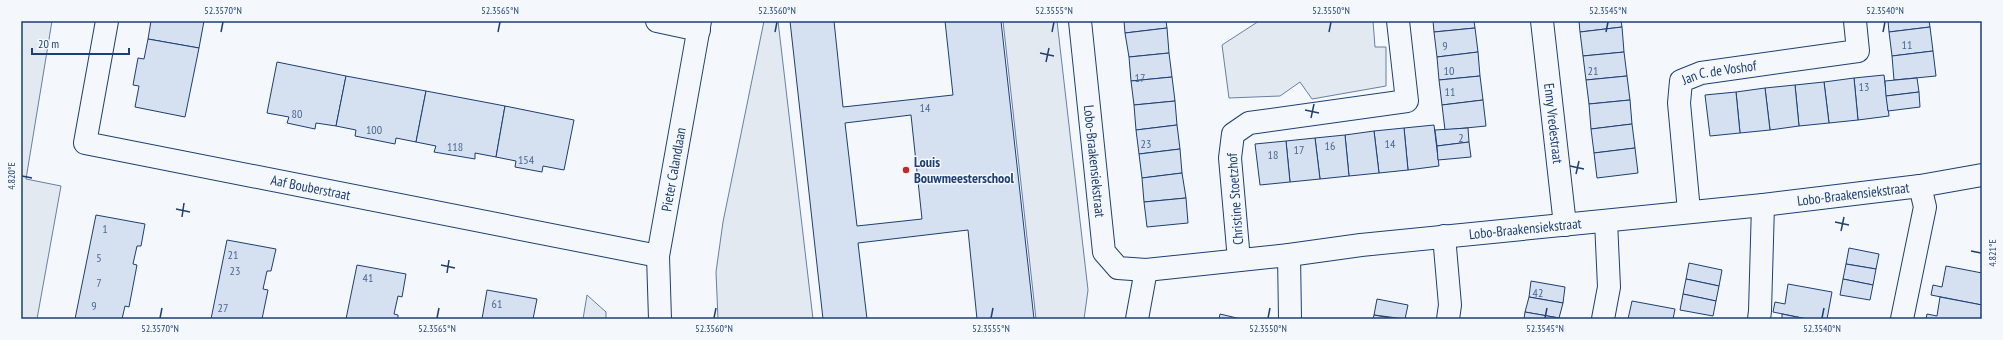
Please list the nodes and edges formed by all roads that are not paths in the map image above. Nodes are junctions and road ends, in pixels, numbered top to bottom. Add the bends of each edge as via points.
1 (107, 21) edge
2 (657, 21) edge
3 (1080, 21) edge
4 (1398, 21) edge
5 (1542, 21) edge
6 (1855, 21) edge
7 (700, 25) edge
8 (1982, 175) edge
9 (1920, 186) junction
10 (1763, 205) junction
11 (1689, 211) junction
12 (1606, 221) junction
13 (1565, 225) junction
14 (1444, 236) junction
15 (1289, 255) junction
16 (658, 256) junction
17 (1239, 260) junction
18 (1146, 270) junction
19 (660, 319) edge
20 (1137, 319) edge
21 (1290, 319) edge
22 (1448, 319) edge
23 (1603, 319) edge
24 (1759, 319) edge
25 (1902, 319) edge

1 - 16 street, Aaf Bouberstraat via 85,143
2 - 7 street
3 - 18 street, Lobo-Braakensiekstraat via 1104,252 1118,268
4 - 17 street, Christine Stoetzhof via 1407,101 1248,123 1233,134 1230,158
5 - 13 street, Enny Vredestraat
6 - 11 street, Jan C. de Voshof via 1858,51 1701,73 1681,81 1679,103
7 - 16 street, Pieter Calandlaan
8 - 9 street, Lobo-Braakensiekstraat
9 - 10 street, Lobo-Braakensiekstraat
9 - 25 street, Lobo-Braakensiekstraat via 1926,207
10 - 11 street, Lobo-Braakensiekstraat
10 - 24 street
11 - 12 street, Lobo-Braakensiekstraat
12 - 13 street, Lobo-Braakensiekstraat
12 - 23 street via 1609,287
13 - 14 street, Lobo-Braakensiekstraat
14 - 15 street, Lobo-Braakensiekstraat
14 - 22 street via 1450,305
15 - 17 street, Lobo-Braakensiekstraat
15 - 21 street
16 - 19 street, Pieter Calandlaan
17 - 18 street, Lobo-Braakensiekstraat
18 - 20 street

